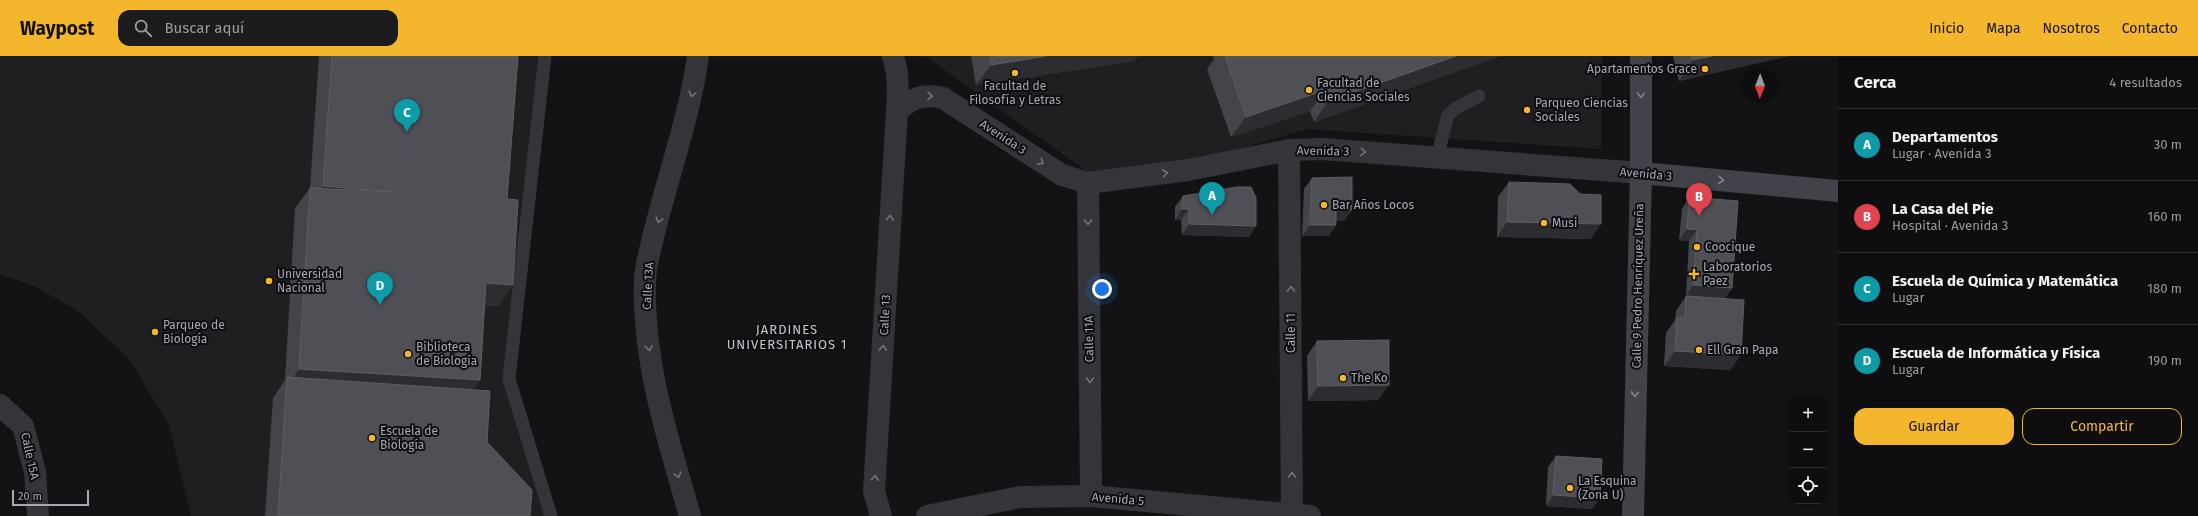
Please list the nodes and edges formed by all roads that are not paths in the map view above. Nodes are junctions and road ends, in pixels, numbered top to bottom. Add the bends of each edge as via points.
1 (545, 56) edge
2 (698, 56) edge
3 (893, 56) edge
4 (1641, 56) edge
5 (1479, 96) dead end
6 (897, 112) junction
7 (1290, 150) junction
8 (1437, 158) junction
9 (1641, 173) junction
10 (1088, 183) junction
11 (1838, 191) edge
12 (0, 406) edge
13 (1091, 496) junction
14 (38, 516) edge
15 (551, 516) edge
16 (690, 516) edge
17 (881, 516) edge
18 (928, 516) edge
19 (1298, 516) edge
20 (1633, 516) edge

1 - 15 lane via 509,379
2 -> 16 street, Calle 13A via 694,86 647,265 645,296 648,348 659,408
3 - 6 street via 897,72
4 -> 9 main road, Calle 9 Pedro Henríquez Ureña
5 - 8 lane via 1448,115
6 -> 10 street, Avenida 3 via 916,97 930,95 943,98 1062,176
17 -> 6 street, Calle 13 via 874,491
7 -> 8 street, Avenida 3 via 1323,149
10 -> 7 street, Avenida 3 via 1188,170
19 -> 7 street, Calle 11
8 - 9 street, Avenida 3
9 -> 11 main road, Avenida 3
9 -> 20 main road, Calle 9 Pedro Henríquez Ureña
10 -> 13 street, Calle 11A
12 - 14 street, Calle 15A via 23,426 35,472
13 - 18 street, Avenida 5 via 1020,497
13 - 19 street, Avenida 5

